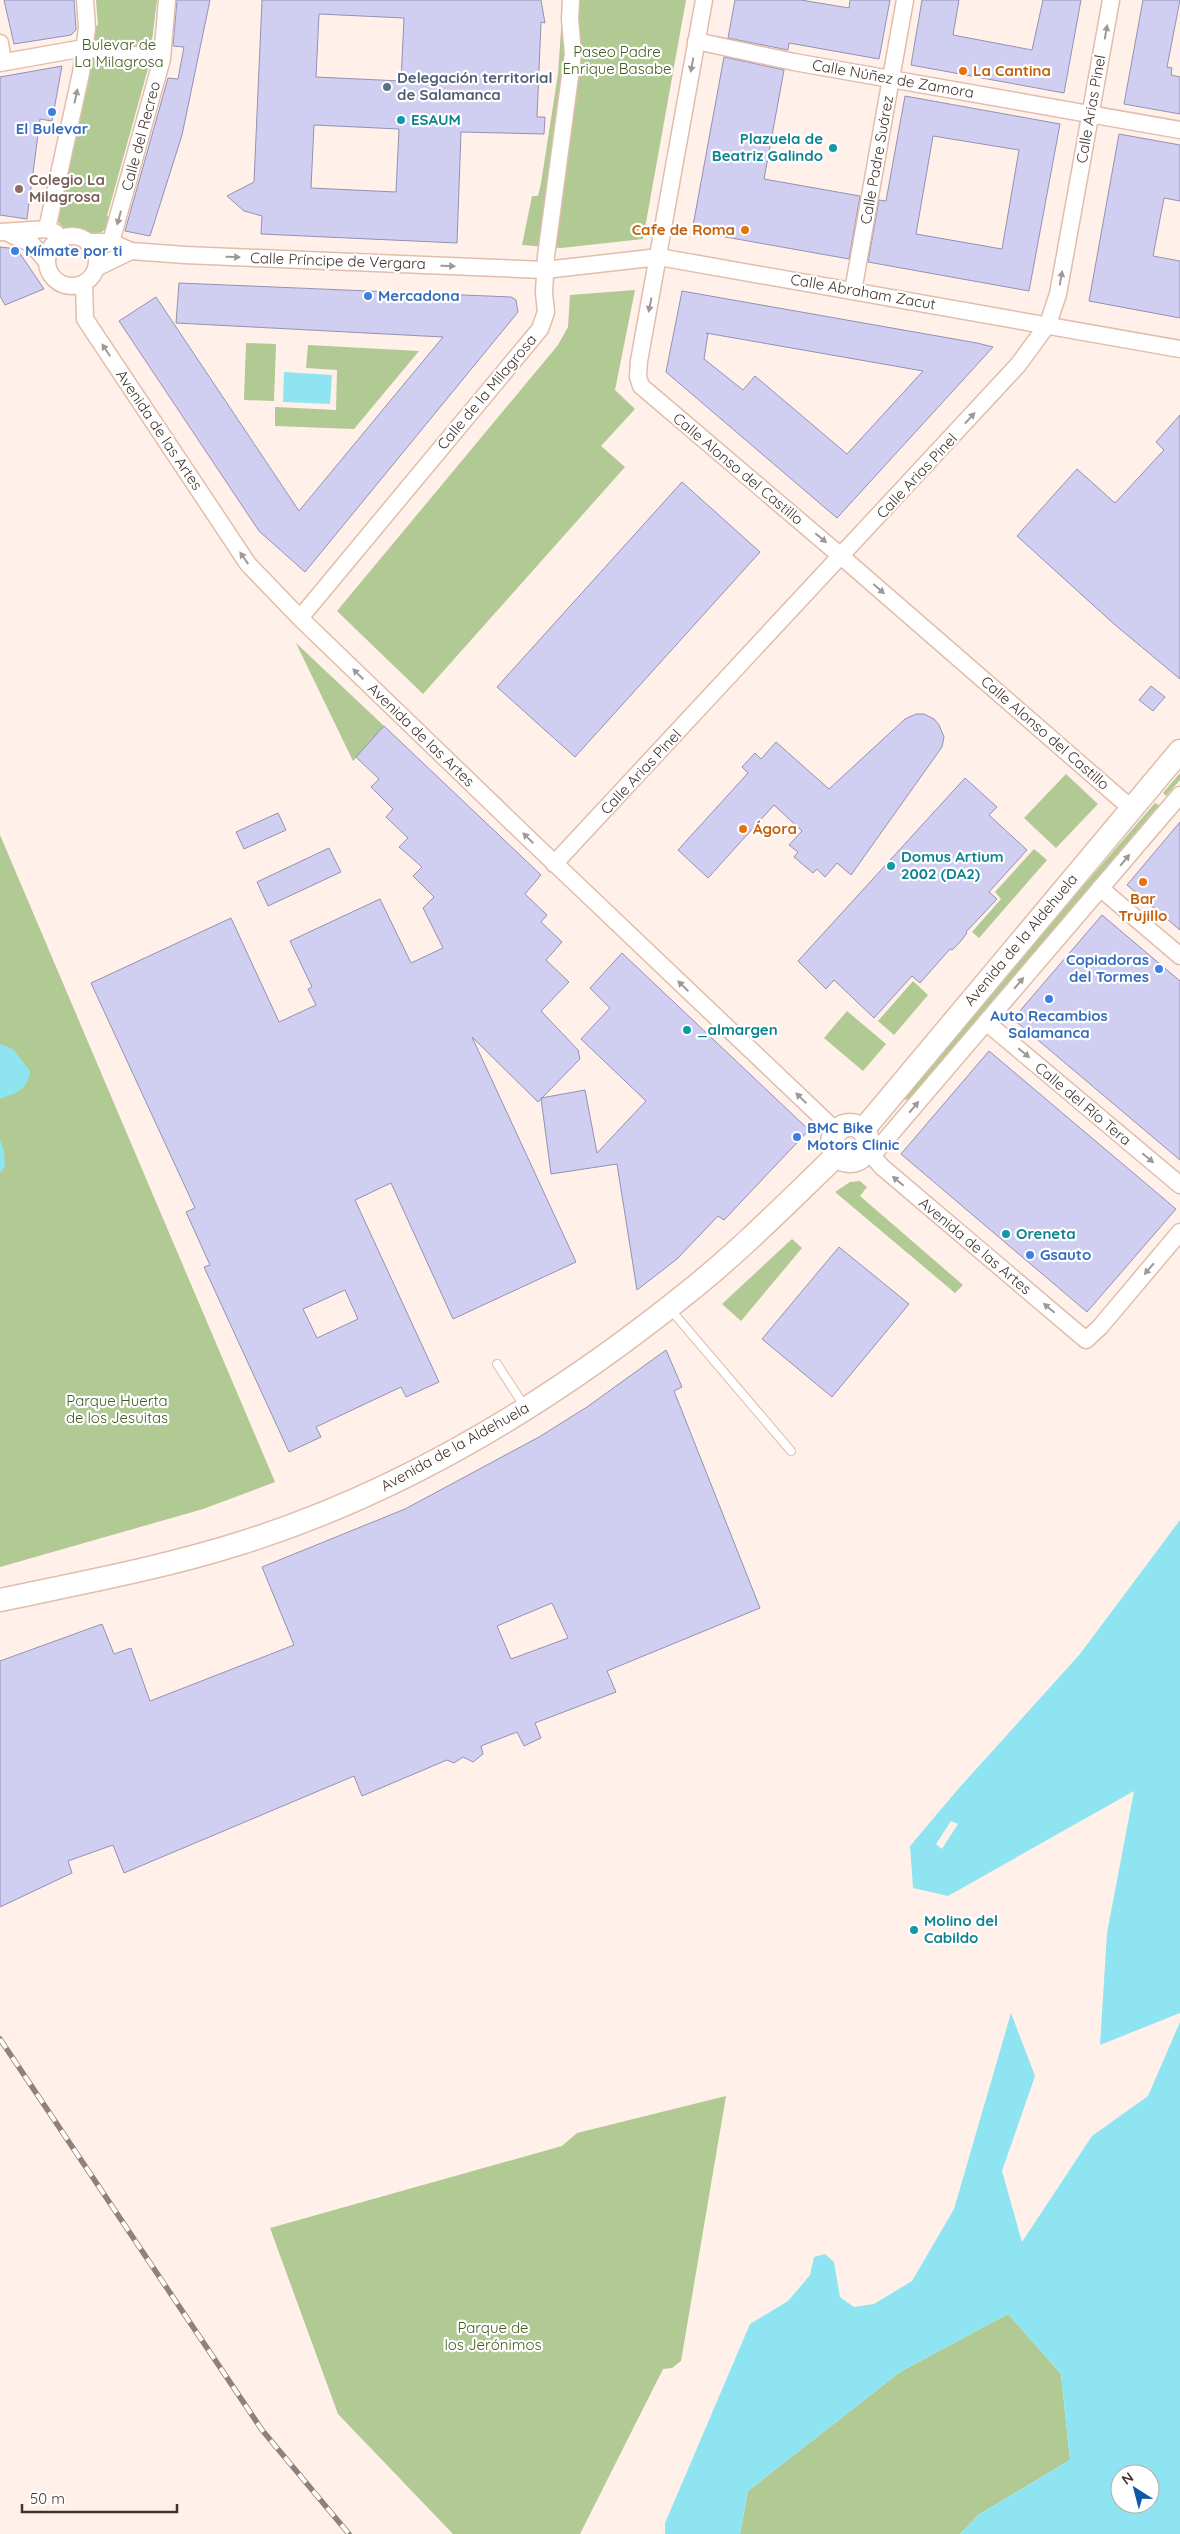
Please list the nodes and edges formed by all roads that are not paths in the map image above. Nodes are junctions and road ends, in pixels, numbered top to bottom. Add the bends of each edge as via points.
1 (85, 0) edge
2 (167, 0) edge
3 (571, 0) edge
4 (704, 0) edge
5 (905, 0) edge
6 (1111, 0) edge
7 (696, 41) junction
8 (0, 43) edge
9 (84, 48) junction
10 (162, 59) junction
11 (2, 63) edge
12 (891, 79) junction
13 (1090, 114) junction
14 (1180, 130) edge
15 (47, 229) junction
16 (4, 232) edge
17 (65, 237) junction
18 (87, 242) junction
19 (111, 242) junction
20 (131, 251) junction
21 (659, 257) junction
22 (47, 262) junction
23 (96, 268) junction
24 (545, 270) junction
25 (84, 283) junction
26 (853, 291) junction
27 (1048, 324) junction
28 (1180, 349) edge
29 (842, 556) junction
30 (300, 618) junction
31 (1180, 751) edge
32 (1180, 795) edge
33 (1132, 809) junction
34 (554, 864) junction
35 (1100, 888) junction
36 (1180, 956) edge
37 (986, 1022) junction
38 (836, 1132) junction
39 (867, 1146) junction
40 (837, 1155) junction
41 (1180, 1186) edge
42 (1180, 1232) edge
43 (669, 1308) junction
44 (497, 1364) dead end
45 (526, 1409) junction
46 (792, 1451) dead end
47 (0, 1600) edge

1 - 9 street via 87,28
2 - 10 street, Calle del Recreo
3 - 24 street, Calle de la Milagrosa via 573,54
4 - 7 street, Calle Alonso del Castillo
5 - 12 street, Calle Padre Suárez
13 -> 6 street, Calle Arias Pinel
7 - 12 street, Calle Núñez de Zamora
7 -> 21 street, Calle Alonso del Castillo
8 - 11 street
9 - 10 street
9 - 11 street
15 -> 9 street
10 -> 19 street, Calle del Recreo
12 - 13 street, Calle Núñez de Zamora
12 - 26 street, Calle Padre Suárez
13 - 14 street, Calle Núñez de Zamora
27 -> 13 street, Calle Arias Pinel via 1058,294
15 - 16 street
15 - 17 street
16 - 22 street via 32,244
17 - 18 street via 73,236
17 - 22 street via 55,242
18 - 19 street, Calle Príncipe de Vergara
18 - 23 street via 96,253
19 - 20 street, Calle Príncipe de Vergara
20 - 23 street
20 -> 24 street, Calle Príncipe de Vergara via 185,256
21 - 24 street, Calle Abraham Zacut
21 - 26 street, Calle Abraham Zacut
21 -> 29 street, Calle Alonso del Castillo via 639,361 641,386
22 - 25 street via 48,270 59,283 68,286
23 - 25 street
24 - 30 street, Calle de la Milagrosa via 546,312 540,329
30 -> 25 street, Avenida de las Artes via 248,564 85,319
26 - 27 street, Calle Abraham Zacut
27 - 28 street, Calle Abraham Zacut
29 -> 27 street, Calle Arias Pinel via 1018,365
29 -> 33 street, Calle Alonso del Castillo
29 - 34 street, Calle Arias Pinel
34 -> 30 street, Avenida de las Artes
31 - 33 main road, Avenida de la Aldehuela
35 -> 32 street, Avenida de la Aldehuela
33 - 39 main road, Avenida de la Aldehuela
38 -> 34 street, Avenida de las Artes
35 - 36 street
37 -> 35 street, Avenida de la Aldehuela
39 -> 37 street, Avenida de la Aldehuela
37 -> 41 street, Calle del Río Tera
38 - 39 main road via 847,1125 856,1126
38 - 40 main road via 832,1142
39 - 40 main road, Avenida de la Aldehuela via 862,1156 852,1161
42 -> 39 street, Avenida de las Artes via 1086,1340
40 - 43 main road, Avenida de la Aldehuela
43 - 45 main road, Avenida de la Aldehuela via 614,1350
43 - 46 lane
44 - 45 lane
45 - 47 main road, Avenida de la Aldehuela via 397,1480 301,1522 239,1544

